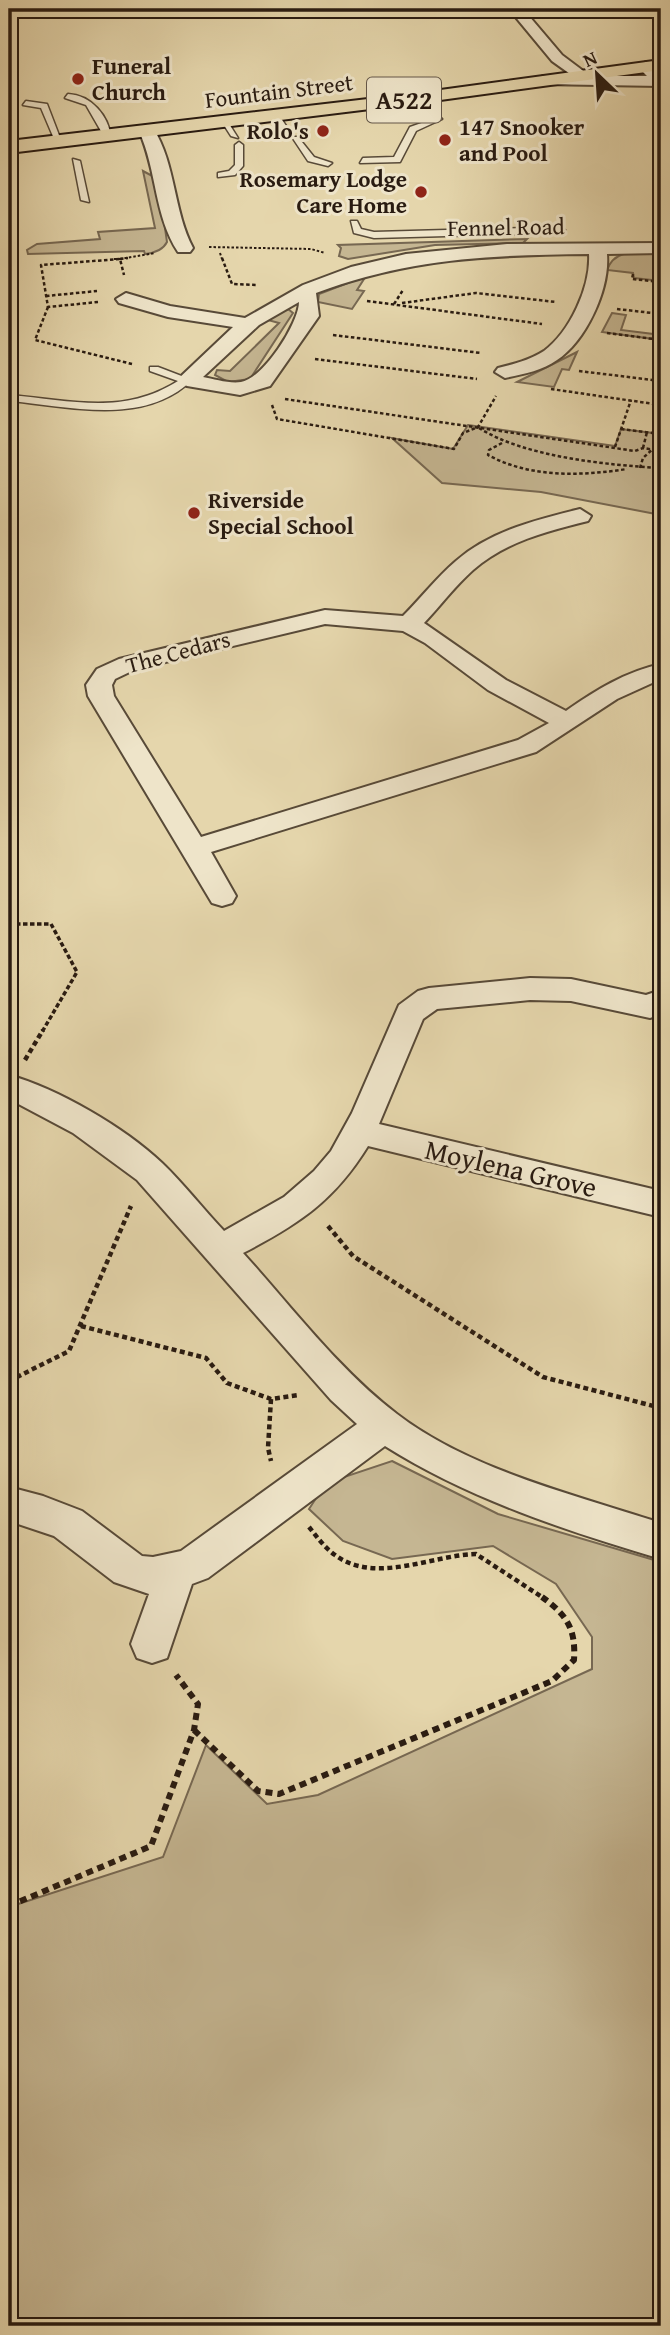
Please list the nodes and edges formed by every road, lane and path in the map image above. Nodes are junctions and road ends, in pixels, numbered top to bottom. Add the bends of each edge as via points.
1 (516, 9) edge
2 (653, 66) edge
3 (583, 76) junction
4 (543, 81) junction
5 (68, 96) dead end
6 (411, 99) junction
7 (26, 103) dead end
8 (275, 116) junction
9 (147, 131) junction
10 (288, 131) dead end
11 (233, 134) junction
12 (108, 136) junction
13 (295, 139) dead end
14 (9, 147) edge
15 (70, 148) junction
16 (363, 161) dead end
17 (328, 163) dead end
18 (221, 175) dead end
19 (86, 200) dead end
20 (354, 223) dead end
21 (533, 230) junction
22 (560, 230) dead end
23 (184, 248) junction
24 (661, 248) edge
25 (542, 250) junction
26 (598, 250) junction
27 (326, 253) joint
28 (120, 260) junction
29 (354, 271) junction
30 (125, 279) dead end
31 (632, 279) dead end
32 (661, 282) edge
33 (100, 291) dead end
34 (304, 292) junction
35 (46, 296) junction
36 (126, 299) joint
37 (394, 304) junction
38 (585, 305) junction
39 (48, 307) junction
40 (661, 314) edge
41 (248, 324) junction
42 (574, 328) junction
43 (300, 331) junction
44 (661, 340) edge
45 (536, 363) junction
46 (154, 369) joint
47 (505, 372) joint
48 (187, 380) junction
49 (661, 382) edge
50 (237, 389) junction
51 (269, 396) junction
52 (9, 398) edge
53 (631, 400) dead end
54 (478, 427) junction
55 (621, 429) junction
56 (647, 432) junction
57 (661, 434) edge
58 (503, 443) junction
59 (661, 445) edge
60 (615, 447) junction
61 (643, 448) junction
62 (653, 448) junction
63 (661, 451) edge
64 (632, 468) junction
65 (640, 468) junction
66 (661, 468) edge
67 (519, 506) dead end
68 (580, 516) dead end
69 (541, 525) junction
70 (409, 624) junction
71 (661, 671) edge
72 (567, 723) junction
73 (194, 848) junction
74 (222, 896) dead end
75 (9, 924) edge
76 (661, 1001) edge
77 (9, 1087) edge
78 (360, 1132) junction
79 (149, 1171) junction
80 (306, 1199) junction
81 (661, 1204) edge
82 (218, 1250) junction
83 (81, 1326) junction
84 (9, 1381) edge
85 (344, 1389) junction
86 (271, 1399) junction
87 (661, 1408) edge
88 (384, 1426) junction
89 (282, 1500) junction
90 (9, 1504) edge
91 (661, 1541) edge
92 (176, 1573) junction
93 (152, 1644) joint
94 (194, 1730) junction
95 (9, 1906) edge

1 - 3 street via 557,58
2 - 3 main road, Fountain Street / A522
2 - 4 street, Fountain Street via 661,81
3 - 4 main road, Fountain Street / A522
4 - 6 main road, Fountain Street / A522
5 - 12 lane via 89,101
6 - 8 main road, Fountain Street / A522
6 - 16 lane via 436,121 413,128 397,160
7 - 15 lane via 44,106
8 - 10 lane
8 - 11 main road, Fountain Street / A522
9 - 11 main road, Fountain Street / A522
9 - 12 main road, A522
9 - 23 street via 158,150 173,229
11 - 18 lane via 239,166
12 - 15 main road, A522
13 - 17 lane via 312,159
14 - 15 main road, A522
15 - 19 lane
20 - 21 lane via 357,231 374,235
21 - 22 lane
21 - 25 lane
23 - 27 path
23 - 28 path
24 - 26 street, Fennel Road
25 - 26 street, Fennel Road
25 - 29 street, Fennel Road via 440,252
26 - 38 street via 599,269
27 - 29 street via 338,265
28 - 30 path
28 - 35 path via 41,265
29 - 34 street, Fennel Road
31 - 32 path
33 - 35 path
34 - 37 path
34 - 41 street, Fennel Road
34 - 43 street via 310,309
35 - 39 path
36 - 39 path
36 - 41 street
37 - 38 path via 476,293
37 - 42 path
38 - 40 path
38 - 42 street
39 - 46 path via 35,340
41 - 48 street, Fennel Road
42 - 44 path
42 - 45 street via 555,352
43 - 45 path
43 - 50 street via 263,382
45 - 47 street
45 - 49 path
46 - 48 lane
47 - 54 path
48 - 50 street
48 - 52 lane via 159,398 125,408
50 - 51 path
51 - 54 path
51 - 54 path via 277,419 454,449 463,433
53 - 55 path
54 - 58 path
54 - 60 path
55 - 56 path
55 - 60 path
56 - 57 path
56 - 61 path
58 - 64 path
58 - 64 path via 488,455 523,469 589,473
59 - 62 path
60 - 61 path
61 - 62 path
62 - 63 path
62 - 65 path
64 - 65 path
65 - 66 path
67 - 69 street
68 - 69 street
69 - 70 street via 480,553
70 - 72 street, The Cedars via 497,685
70 - 73 street, The Cedars via 325,617 128,664 106,674 99,685 102,696
71 - 72 street via 636,678
72 - 73 street via 502,755
73 - 74 street, The Cedars
75 - 77 path via 51,924 76,972
76 - 78 street via 650,1007 571,990 541,989 421,1002 410,1013
77 - 79 street via 85,1124
78 - 80 street via 345,1158
78 - 81 street, Moylena Grove
79 - 82 street
79 - 83 path
80 - 82 street
80 - 87 path via 353,1256 503,1355 543,1377
82 - 85 street
83 - 84 path via 69,1351
83 - 86 path via 206,1358 227,1383
85 - 86 path
85 - 88 street
86 - 89 path via 268,1448
88 - 89 street
88 - 91 street via 478,1477
89 - 92 street via 194,1565
89 - 94 path via 338,1557 362,1566 403,1567 453,1554 480,1554 564,1615 575,1638 574,1660 552,1681 279,1794 258,1791
90 - 92 street via 64,1521 127,1570 142,1576
92 - 93 street
93 - 94 path via 198,1704
94 - 95 path via 151,1846

